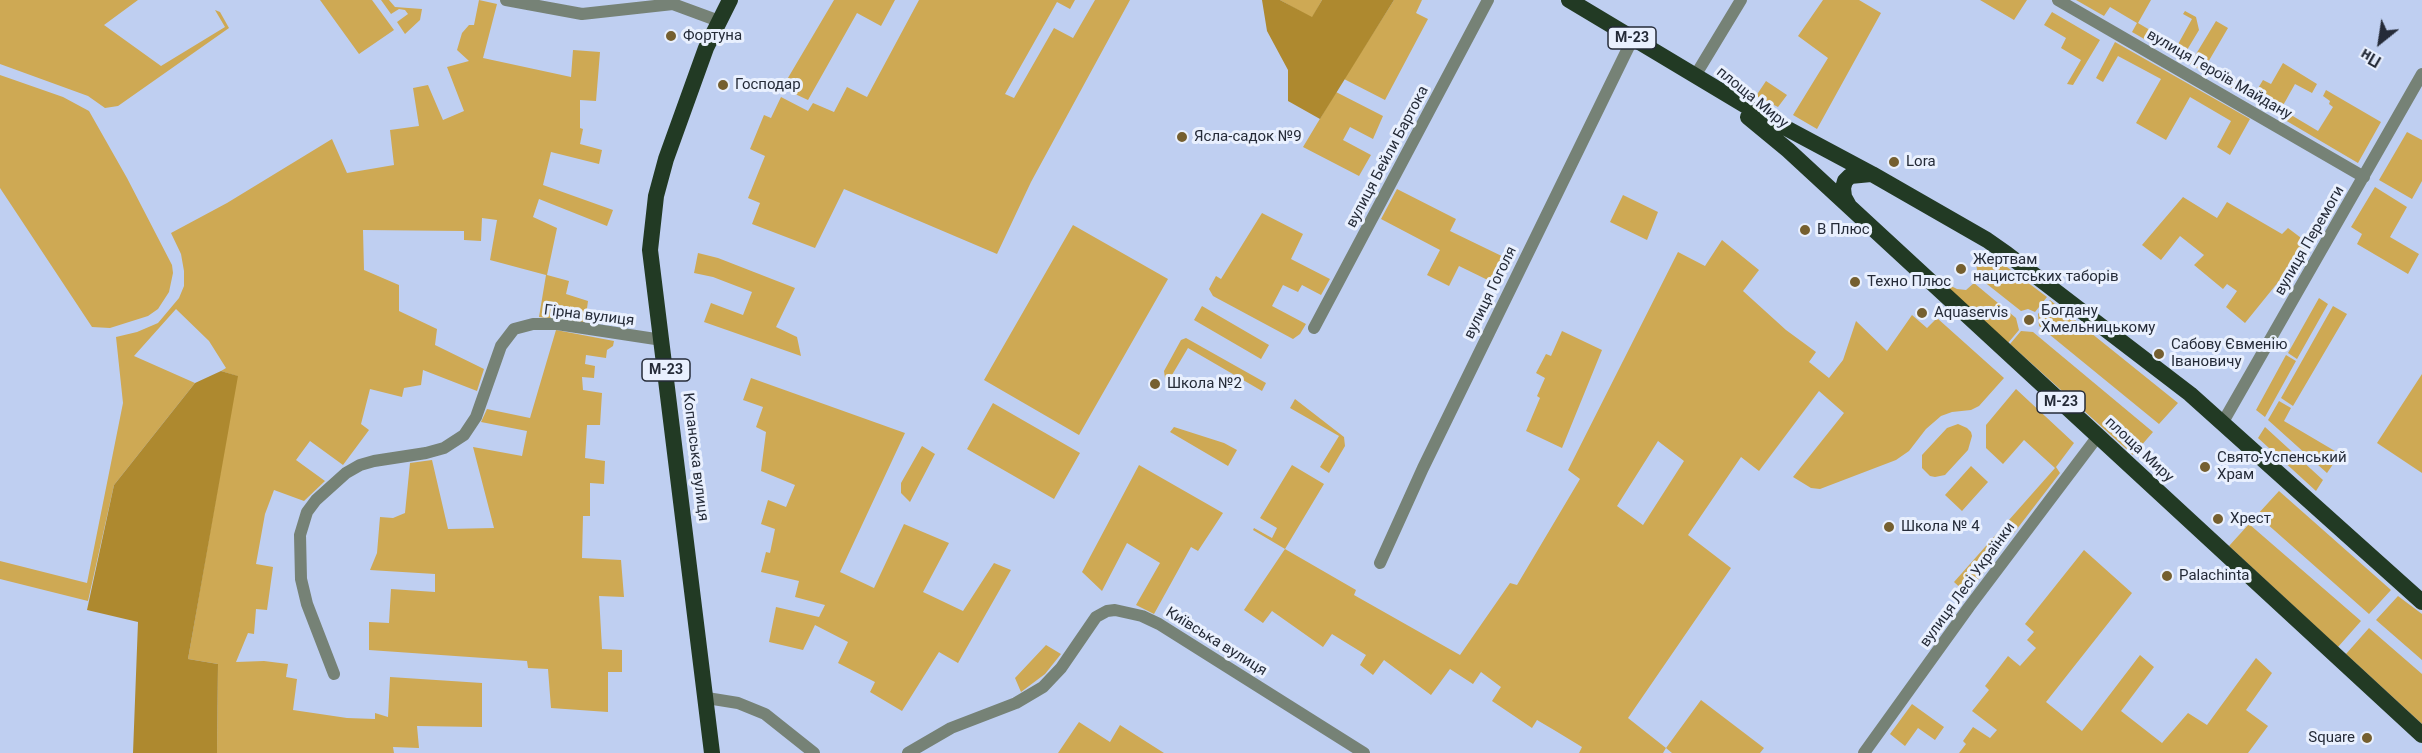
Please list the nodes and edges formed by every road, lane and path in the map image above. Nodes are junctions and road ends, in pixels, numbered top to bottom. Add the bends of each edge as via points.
1 (506, 0) edge
2 (730, 0) edge
3 (1488, 0) edge
4 (1569, 0) edge
5 (1741, 0) edge
6 (2058, 0) edge
7 (719, 21) junction
8 (1633, 38) junction
9 (2422, 74) edge
10 (1695, 76) junction
11 (1872, 174) junction
12 (2364, 177) junction
13 (1853, 212) junction
14 (1314, 328) dead end
15 (662, 340) junction
16 (2223, 422) junction
17 (2098, 436) junction
18 (1380, 563) dead end
19 (2422, 602) edge
20 (334, 674) dead end
21 (707, 698) junction
22 (2422, 735) edge
23 (712, 753) edge
24 (814, 753) edge
25 (908, 753) edge
26 (1364, 753) edge
27 (1864, 753) edge

1 - 7 street via 582,15 673,4
2 - 7 highway, Копанська вулиця / М-23
3 - 14 street, вулиця Бейли Бартока
4 - 8 highway, М-23
5 - 10 street
6 - 12 street, вулиця Героїв Майдану
7 - 15 highway, Копанська вулиця / М-23 via 689,92 656,196 650,250
8 - 10 highway, М-23
8 - 18 street, вулиця Гоголя
9 - 12 street, вулиця Перемоги
10 - 11 highway, площа Миру / М-23
10 - 13 highway, площа Миру / М-23 via 1759,125
11 - 13 highway via 1850,176 1845,181 1844,197
11 - 16 highway, площа Миру / М-23 via 2007,254
12 - 16 street, вулиця Перемоги
13 - 17 highway, площа Миру / М-23
15 - 20 street, Гірна вулиця via 557,324 514,329 501,346 477,417 464,435 444,448 360,465 330,486 311,506 302,523 300,561 303,591
15 - 21 highway, Копанська вулиця / М-23
16 - 19 highway, площа Миру / М-23
17 - 22 highway, площа Миру / М-23
17 - 27 street, вулиця Лесі Українки
21 - 23 highway, Копанська вулиця / М-23
21 - 24 street via 738,702 759,711
25 - 26 street, Київська вулиця via 951,728 1016,703 1043,687 1096,617 1115,610 1159,624

